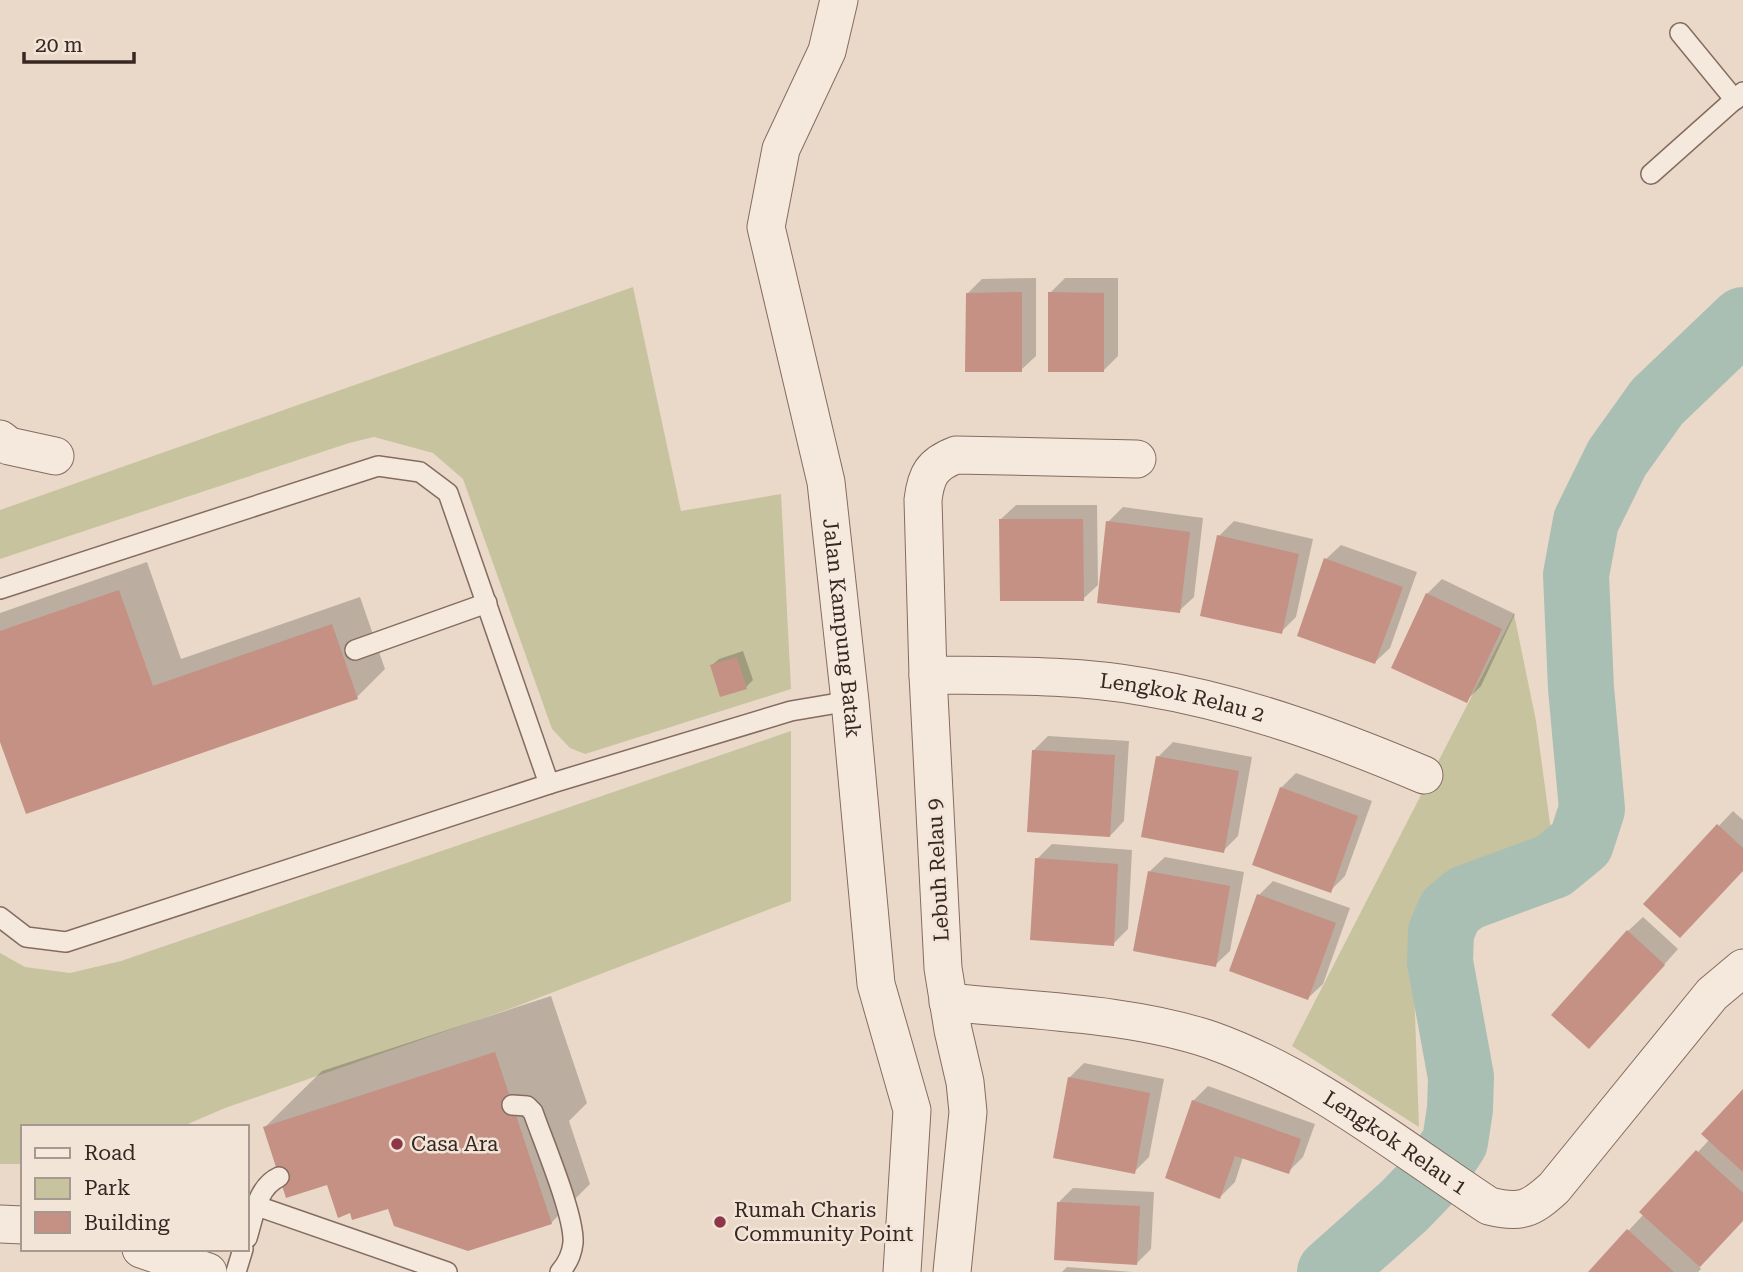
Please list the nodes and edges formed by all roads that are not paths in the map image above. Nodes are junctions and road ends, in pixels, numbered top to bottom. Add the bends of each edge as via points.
1 (839, 0) edge
2 (1681, 33) dead end
3 (1739, 96) edge
4 (1651, 174) dead end
5 (0, 439) edge
6 (55, 456) dead end
7 (1137, 459) dead end
8 (0, 589) edge
9 (487, 603) junction
10 (355, 649) dead end
11 (928, 675) junction
12 (850, 701) junction
13 (1424, 775) dead end
14 (549, 784) junction
15 (0, 917) edge
16 (1743, 968) edge
17 (948, 1002) junction
18 (512, 1105) dead end
19 (279, 1177) dead end
20 (257, 1206) junction
21 (0, 1224) edge
22 (21, 1225) edge
23 (248, 1235) edge
24 (147, 1251) edge
25 (242, 1251) edge
26 (208, 1272) edge
27 (236, 1272) edge
28 (447, 1272) edge
29 (560, 1272) edge
30 (902, 1272) edge
31 (952, 1272) edge

1 - 12 street, Jalan Kampung Batak via 827,51 780,149 766,228 826,482
2 - 3 lane
3 - 4 lane
5 - 6 street via 9,446
7 - 11 street, Lebuh Relau 9 via 967,454 933,467 923,500
8 - 9 lane via 378,466 420,472 448,493
9 - 10 lane
9 - 14 lane
11 - 13 street, Lengkok Relau 2 via 1034,676 1144,686 1250,711
11 - 17 street, Lebuh Relau 9
12 - 14 lane via 791,711
12 - 30 street, Jalan Kampung Batak via 876,984 912,1110
14 - 15 lane via 66,942 26,937
16 - 17 street, Lengkok Relau 1 via 1712,994 1554,1188 1525,1210 1489,1206 1313,1090 1211,1040 1118,1020
17 - 31 street, Lebuh Relau 9 via 968,1112
18 - 29 lane via 527,1106 533,1112 571,1221 573,1243
19 - 20 lane via 263,1189
20 - 23 lane
20 - 28 lane
21 - 22 street
24 - 26 street
25 - 27 lane

